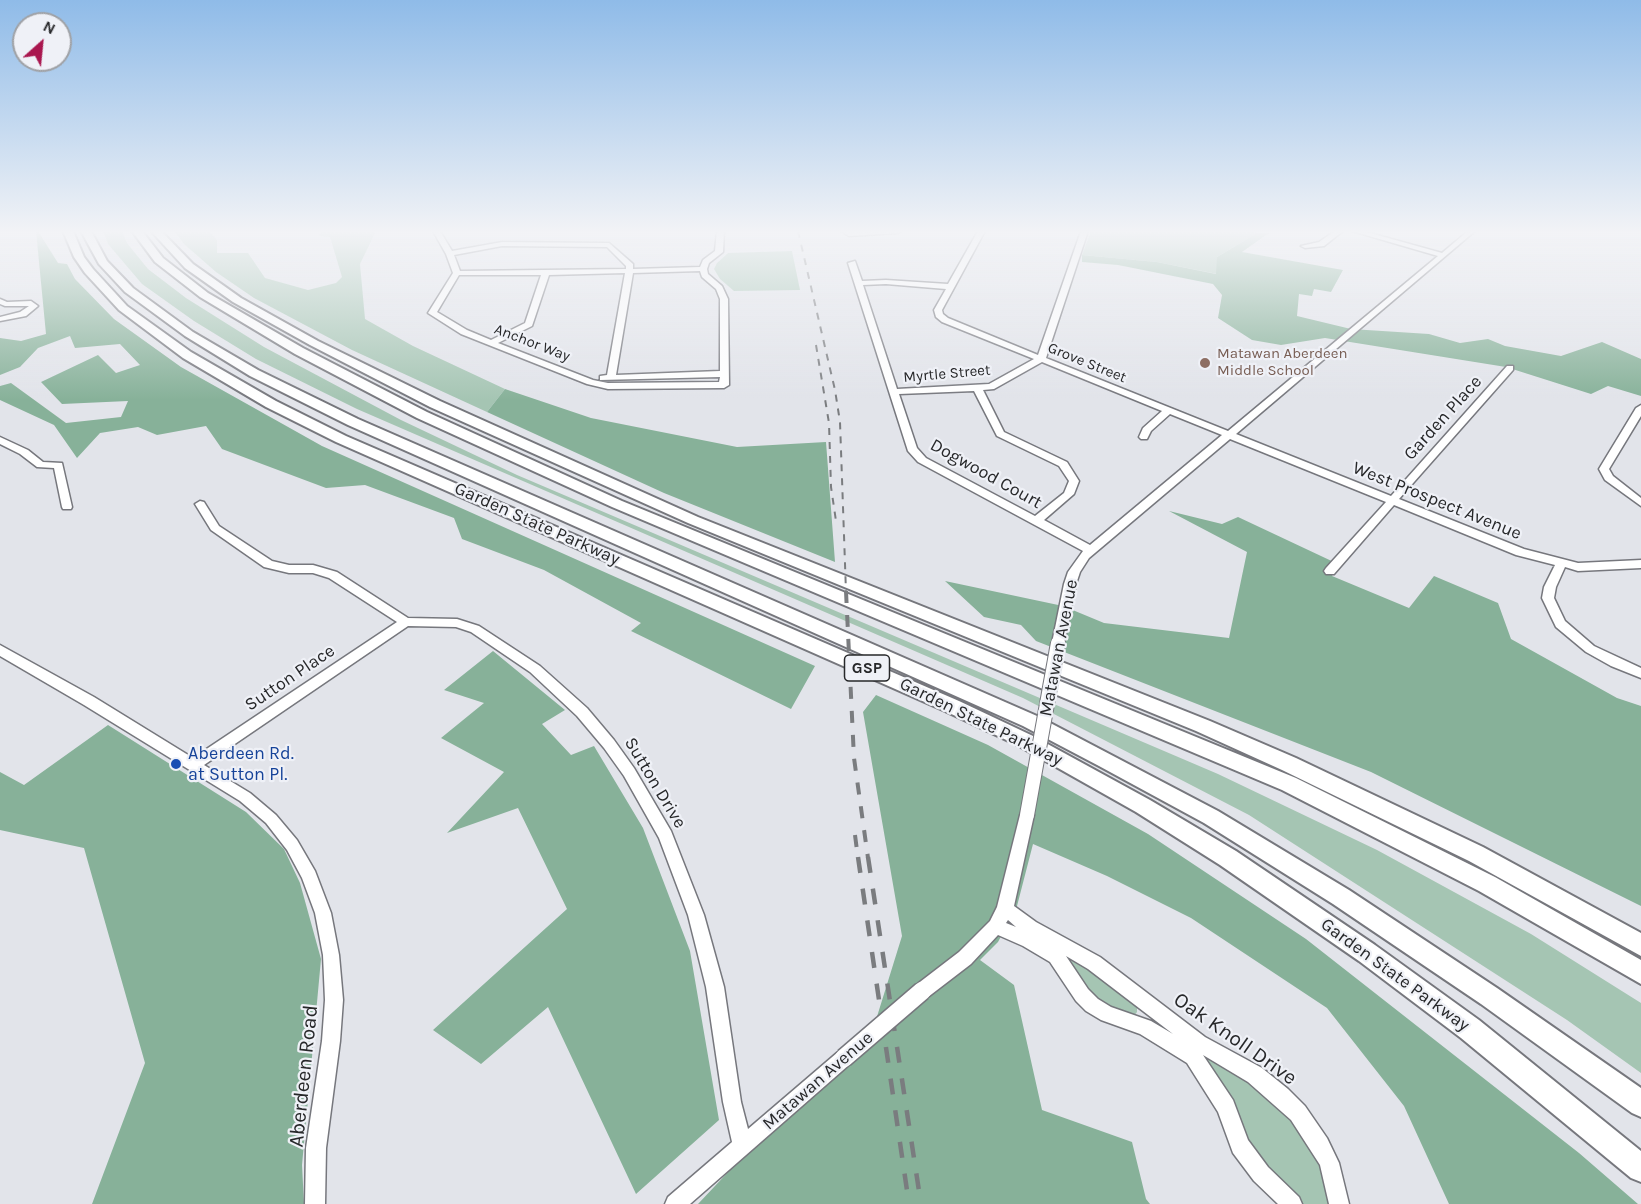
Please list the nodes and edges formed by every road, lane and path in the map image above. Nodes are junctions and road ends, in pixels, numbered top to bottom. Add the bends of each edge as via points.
1 (103, 287) edge
2 (126, 287) edge
3 (194, 287) edge
4 (219, 287) edge
5 (449, 287) edge
6 (541, 287) edge
7 (626, 287) edge
8 (716, 287) edge
9 (860, 287) edge
10 (951, 287) edge
11 (1066, 287) edge
12 (1404, 287) edge
13 (0, 301) edge
14 (0, 319) edge
15 (495, 345) junction
16 (1041, 359) junction
17 (1510, 368) dead end
18 (724, 374) junction
19 (578, 376) junction
20 (611, 378) junction
21 (977, 388) junction
22 (894, 392) junction
23 (1641, 408) edge
24 (1168, 411) junction
25 (1227, 435) junction
26 (1144, 437) dead end
27 (0, 440) edge
28 (1392, 501) junction
29 (1641, 503) edge
30 (200, 504) dead end
31 (67, 507) dead end
32 (1036, 521) junction
33 (1091, 550) junction
34 (1561, 564) junction
35 (1641, 564) edge
36 (1330, 572) dead end
37 (406, 622) junction
38 (0, 650) edge
39 (1641, 672) edge
40 (194, 764) junction
41 (1005, 909) junction
42 (996, 926) junction
43 (1641, 945) edge
44 (1060, 950) junction
45 (1641, 973) edge
46 (1151, 1007) junction
47 (1145, 1027) junction
48 (1641, 1104) edge
49 (742, 1146) junction
50 (1641, 1168) edge
51 (315, 1204) edge
52 (675, 1204) edge
53 (1292, 1204) edge
54 (1339, 1204) edge

1 - 50 highway, Garden State Parkway / GSP via 164,339 256,396 341,439 962,710 1143,806 1367,952 1470,1029
2 - 48 highway, Garden State Parkway / GSP via 178,327 254,373 363,426 1030,721 1125,769 1341,897
3 - 45 highway via 307,356 422,415 627,508 1288,784 1487,884
4 - 43 highway via 314,343 585,473 1278,759 1476,854
5 - 15 street, Anchor Way via 432,313
6 - 15 street via 528,331
7 - 20 street
8 - 18 street via 724,298
9 - 22 street, Dogwood Court
10 - 16 street, Grove Street via 938,310 945,320
11 - 16 street
12 - 25 street, Matawan Avenue
13 - 14 street via 34,306 23,314
15 - 19 street, Anchor Way
16 - 21 street, Myrtle Street via 997,385
16 - 24 street, Grove Street
17 - 28 street, Garden Place
18 - 19 street, Anchor Way via 724,385 617,386
18 - 20 street, Anchor Way
19 - 20 street, Anchor Way
21 - 22 street, Myrtle Street
21 - 32 street via 1000,434 1063,464 1074,481 1068,494
22 - 32 street, Dogwood Court via 912,449 922,460
23 - 29 street via 1604,466 1609,478
24 - 25 street, Grove Street
24 - 26 street via 1146,430
25 - 28 street, West Prospect Avenue
25 - 33 street, Matawan Avenue
27 - 31 street via 41,465 58,465
28 - 34 street, West Prospect Avenue via 1520,552
28 - 36 street, Garden Place
30 - 37 street, Sutton Drive via 215,528 268,564 333,575
32 - 33 street, Dogwood Court
33 - 41 street, Matawan Avenue, bridge via 1080,562 1070,584 1027,815
34 - 35 street, West Prospect Avenue
34 - 39 street via 1548,598 1560,624 1590,649
37 - 40 street, Sutton Place
37 - 49 street, Sutton Drive via 465,625 504,646 560,690 629,772 666,836 696,915 715,987
38 - 40 street, Aberdeen Road
40 - 51 street, Aberdeen Road via 271,819 298,855 324,913 334,1000 316,1148
41 - 42 street, Matawan Avenue
41 - 44 street, Oak Knoll Drive
42 - 44 street, Oak Knoll Drive
42 - 49 street, Matawan Avenue, bridge via 965,958
44 - 46 street, Oak Knoll Drive via 1094,963
44 - 47 street, Oak Knoll Drive via 1082,995 1092,1005
46 - 47 street, Oak Knoll Drive
46 - 54 street, Oak Knoll Drive via 1199,1043 1255,1075 1298,1113 1329,1163
47 - 53 street, Oak Knoll Drive via 1186,1052 1207,1074 1226,1107 1240,1146 1261,1174
49 - 52 street, Matawan Avenue

